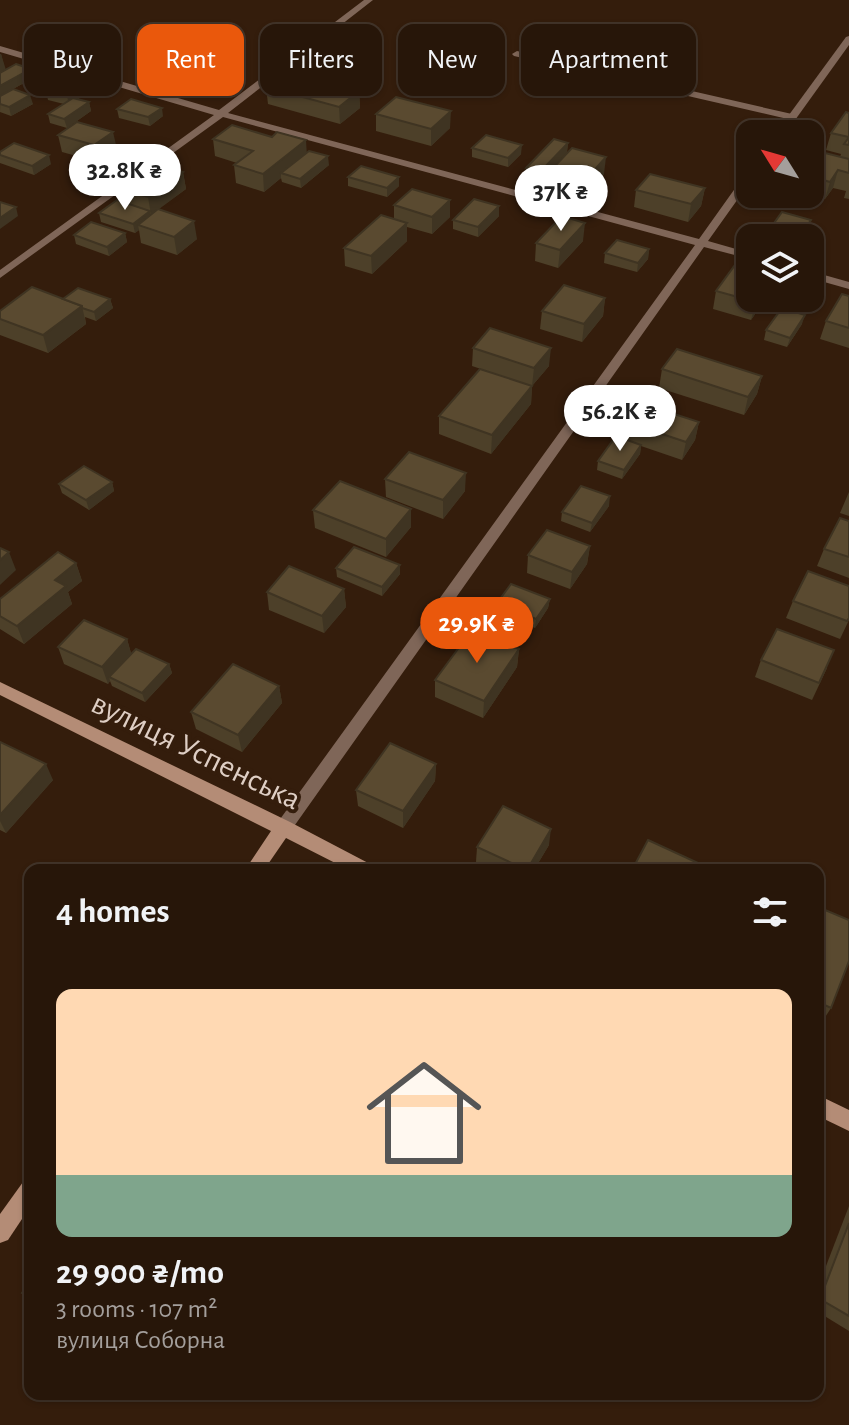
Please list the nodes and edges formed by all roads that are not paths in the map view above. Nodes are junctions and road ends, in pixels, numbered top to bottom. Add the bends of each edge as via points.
1 (369, 0) edge
2 (849, 39) edge
3 (0, 49) edge
4 (517, 54) dead end
5 (221, 114) junction
6 (792, 117) junction
7 (790, 120) edge
8 (736, 194) edge
9 (701, 242) junction
10 (736, 252) edge
11 (0, 275) edge
12 (824, 278) edge
13 (849, 286) edge
14 (0, 688) edge
15 (284, 827) junction
16 (258, 864) edge
17 (355, 864) edge
18 (824, 1108) edge
19 (849, 1121) edge
20 (24, 1198) edge
21 (0, 1232) edge

1 - 5 street
2 - 6 street
3 - 5 street
4 - 6 street
5 - 9 street
5 - 11 street
6 - 7 street
8 - 9 street
9 - 10 street
9 - 15 street
12 - 13 street
14 - 15 street, вулиця Успенська
15 - 16 street
15 - 17 street, вулиця Успенська
18 - 19 street
20 - 21 street

